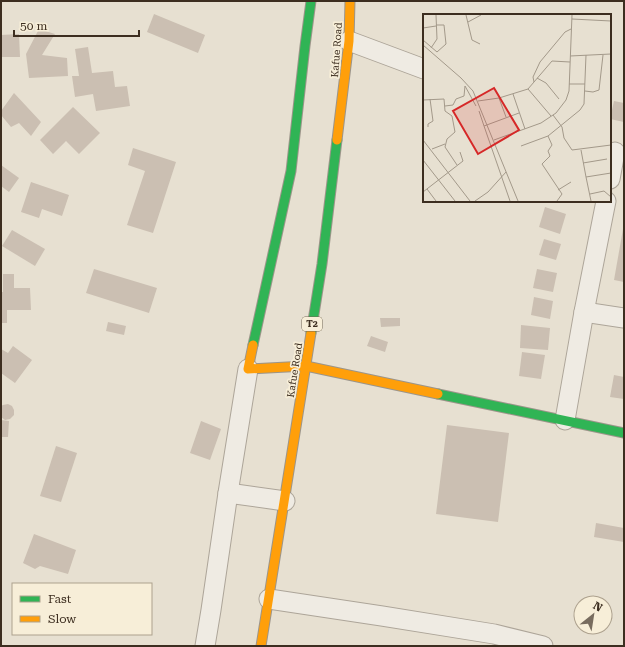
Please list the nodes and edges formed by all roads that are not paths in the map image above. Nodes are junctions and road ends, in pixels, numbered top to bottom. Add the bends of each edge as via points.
1 (311, 1) edge
2 (350, 1) edge
3 (349, 41) junction
4 (423, 68) edge
5 (616, 151) edge
6 (611, 174) edge
7 (606, 202) edge
8 (584, 312) junction
9 (624, 318) edge
10 (306, 366) junction
11 (248, 369) junction
12 (565, 420) junction
13 (624, 433) edge
14 (228, 493) junction
15 (285, 501) junction
16 (269, 599) junction
17 (205, 646) edge
18 (261, 646) edge
19 (543, 646) edge

1 - 11 main road via 291,171
2 - 3 main road, Kafue Road / T2
3 - 4 street
3 - 10 main road, Kafue Road / T2 via 322,264
5 - 6 street
7 - 8 street
8 - 9 street
8 - 12 street
10 - 11 main road
10 - 12 main road
10 - 15 main road, Kafue Road / T2
11 - 14 street
12 - 13 main road
14 - 15 street
14 - 17 street
15 - 16 main road, Kafue Road / T2
16 - 18 main road, Kafue Road / T2
16 - 19 street via 494,634

